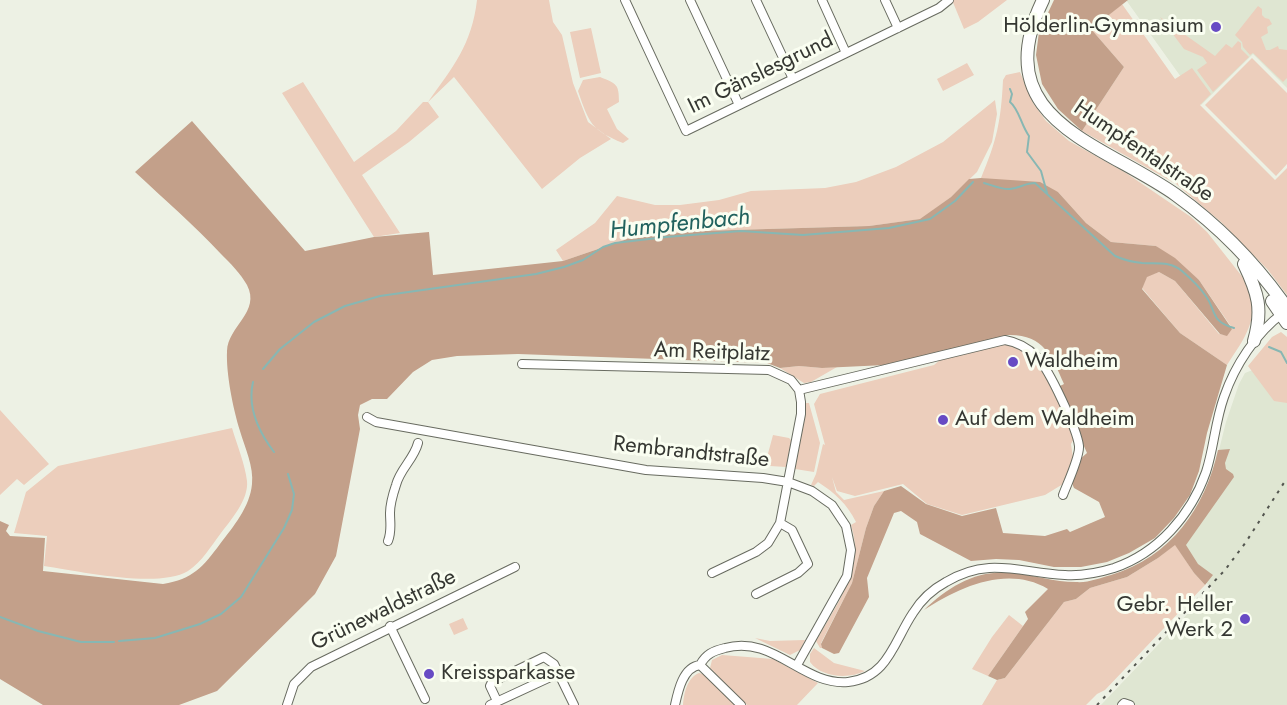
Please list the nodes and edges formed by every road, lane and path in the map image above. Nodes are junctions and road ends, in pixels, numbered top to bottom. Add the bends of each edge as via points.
1 (625, 0) edge
2 (690, 0) edge
3 (756, 0) edge
4 (822, 0) edge
5 (885, 0) edge
6 (949, 0) edge
7 (1043, 0) edge
8 (898, 28) junction
9 (846, 53) junction
10 (794, 79) junction
11 (739, 105) junction
12 (1223, 235) junction
13 (1244, 264) junction
14 (1286, 314) edge
15 (1254, 341) junction
16 (522, 364) dead end
17 (799, 390) junction
18 (367, 417) dead end
19 (418, 443) dead end
20 (788, 482) junction
21 (1063, 495) dead end
22 (780, 523) junction
23 (388, 541) dead end
24 (515, 567) dead end
25 (712, 573) dead end
26 (756, 594) dead end
27 (390, 626) junction
28 (700, 665) junction
29 (796, 665) junction
30 (559, 673) junction
31 (425, 699) dead end
32 (493, 703) edge
33 (287, 705) edge
34 (574, 705) edge
35 (675, 705) edge
36 (741, 705) edge
37 (1122, 705) edge
38 (1130, 705) edge

1 - 11 street, Im Gänslesgrund via 686,131
2 - 11 street
3 - 10 street
4 - 9 street
5 - 8 street
6 - 8 street, Im Gänslesgrund
7 - 12 street, Humpfentalstraße via 1030,30 1027,68 1046,111 1079,139 1176,196
8 - 9 street, Im Gänslesgrund
9 - 10 street, Im Gänslesgrund
10 - 11 street, Im Gänslesgrund
12 - 13 street, Humpfentalstraße
12 - 14 street, Humpfentalstraße via 1266,278
13 - 14 street, Humpfentalstraße
13 - 15 street via 1258,297 1260,322
14 - 15 street
15 - 29 street via 1223,398 1206,471 1196,495 1177,524 1152,547 1124,564 1086,574 996,567 968,572 938,586 918,605 883,666 869,676 838,682
16 - 17 street, Am Reitplatz via 769,370 791,380
17 - 20 street via 801,414
17 - 21 street via 1005,340 1016,342 1044,365 1080,448
18 - 20 street, Rembrandtstraße via 376,422 646,470
19 - 23 street via 397,480
20 - 22 street
20 - 29 street, Rembrandtstraße via 812,491 832,505 846,526 851,550 847,576
22 - 25 street via 768,543 756,552
22 - 26 street via 792,530 808,564
24 - 27 street, Grünewaldstraße
27 - 31 street
27 - 33 street, Grünewaldstraße via 311,667 294,684
28 - 29 street via 707,655 737,644 756,646
28 - 35 street via 686,675
28 - 36 street
30 - 32 street
30 - 32 street via 552,661 541,657 492,682
30 - 34 street
37 - 38 street

